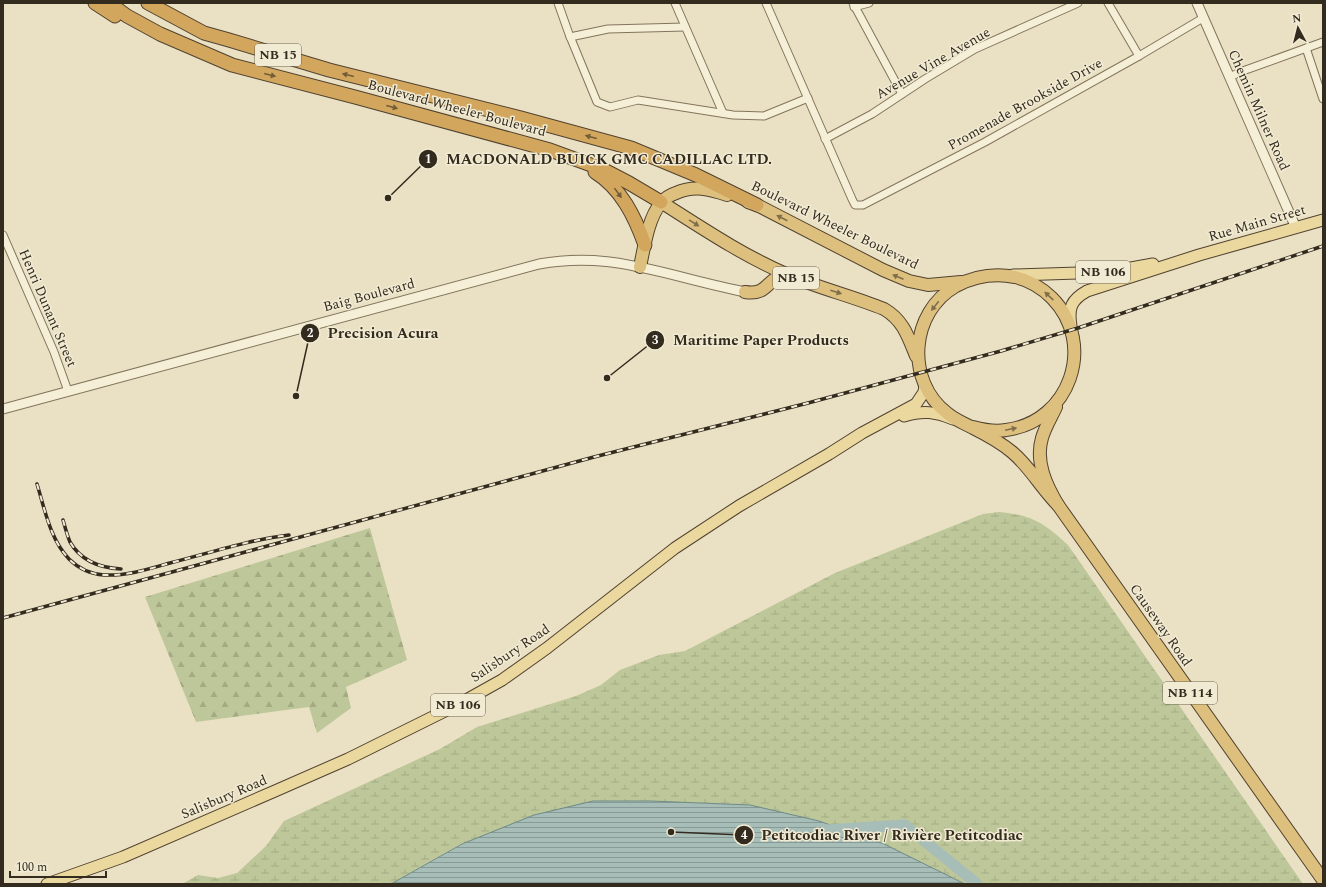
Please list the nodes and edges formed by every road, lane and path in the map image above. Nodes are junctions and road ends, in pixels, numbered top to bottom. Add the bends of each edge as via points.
1 (95, 3) edge
2 (109, 3) edge
3 (148, 3) edge
4 (160, 3) edge
5 (558, 3) edge
6 (675, 3) edge
7 (766, 3) edge
8 (869, 3) edge
9 (1078, 3) edge
10 (1108, 3) edge
11 (1196, 3) edge
12 (854, 5) edge
13 (1203, 18) junction
14 (685, 27) junction
15 (570, 37) junction
16 (229, 40) junction
17 (1323, 42) edge
18 (1306, 48) junction
19 (1139, 56) junction
20 (232, 65) junction
21 (1230, 77) junction
22 (902, 94) junction
23 (808, 98) junction
24 (1323, 99) edge
25 (723, 113) junction
26 (824, 139) junction
27 (564, 155) junction
28 (661, 202) junction
29 (757, 205) junction
30 (1323, 220) edge
31 (1296, 228) junction
32 (3, 235) edge
33 (645, 245) junction
34 (1199, 255) junction
35 (640, 267) junction
36 (785, 274) junction
37 (1005, 275) junction
38 (964, 282) junction
39 (745, 292) joint
40 (1071, 331) junction
41 (918, 359) junction
42 (925, 385) junction
43 (68, 391) junction
44 (1061, 396) junction
45 (3, 409) edge
46 (960, 422) junction
47 (973, 427) junction
48 (829, 454) junction
49 (1058, 505) junction
50 (1323, 880) edge
51 (47, 884) edge

1 - 20 highway via 151,36 200,56
2 - 20 highway, Boulevard Wheeler Boulevard / NB 15 via 160,34
3 - 16 highway, Boulevard Wheeler Boulevard / NB 15 via 204,33
4 - 16 highway
5 - 15 street
6 - 14 street
7 - 23 street
8 - 12 street
9 - 22 street, Avenue Vine Avenue via 975,49
10 - 19 street
11 - 13 street, Chemin Milner Road
12 - 22 street
13 - 19 street, Promenade Brookside Drive
13 - 21 street, Chemin Milner Road
14 - 15 street via 608,29
14 - 25 street
15 - 25 street via 597,102 610,107 638,100
29 -> 16 highway, Boulevard Wheeler Boulevard / NB 15 via 696,175 631,148 329,70
17 - 18 street
18 - 21 street
18 - 24 street
19 - 26 street, Promenade Brookside Drive via 985,142 863,205 855,205
20 -> 27 highway, Boulevard Wheeler Boulevard / NB 15 via 514,139
21 - 31 street, Chemin Milner Road
22 - 26 street, Avenue Vine Avenue via 872,114
23 - 25 street via 764,116
23 - 26 street
27 - 28 highway, Boulevard Wheeler Boulevard / NB 15 via 602,169
27 -> 33 highway via 600,175 612,186 633,217
28 - 29 highway via 677,192 703,188
28 - 33 highway via 654,215
28 -> 36 highway, Boulevard Wheeler Boulevard / NB 15 via 756,260
38 -> 29 highway, Boulevard Wheeler Boulevard / NB 15 via 928,285 909,281
30 - 31 main road, Rue Main Street / NB 106
31 - 34 main road, Rue Main Street / NB 106
32 - 43 street, Henri Dunant Street via 54,352
33 - 35 highway
34 - 37 main road, Rue Main Street / NB 106 via 1109,272
34 - 40 main road, Rue Main Street / NB 106 via 1087,291 1074,301 1070,308
35 - 39 street, Baig Boulevard
35 - 43 street, Baig Boulevard via 588,260 539,264
36 - 39 highway via 775,278 759,292
36 -> 41 highway, Boulevard Wheeler Boulevard / NB 15 via 878,306 894,315 902,324
37 - 38 highway via 984,276
40 -> 37 highway via 1066,316 1047,293 1034,284
38 -> 41 highway via 947,293 932,308 921,332
40 - 44 highway via 1074,345 1072,373
41 - 42 highway
42 - 46 highway via 946,413
42 - 48 main road, Salisbury Road / NB 106 via 924,392 916,404
43 - 45 street, Baig Boulevard
47 -> 44 highway via 989,431 1022,427 1046,413
44 - 49 highway, Causeway Road / NB 114 via 1042,437 1039,457 1047,486
46 - 47 highway
46 - 48 main road, Salisbury Road / NB 106 via 940,414 916,413 905,416 851,447
47 - 49 highway, Causeway Road / NB 114 via 1013,453
48 - 51 main road, Salisbury Road / NB 106 via 692,536 547,648 502,680 459,704 348,759 275,791 123,857
49 - 50 highway, Causeway Road / NB 114

